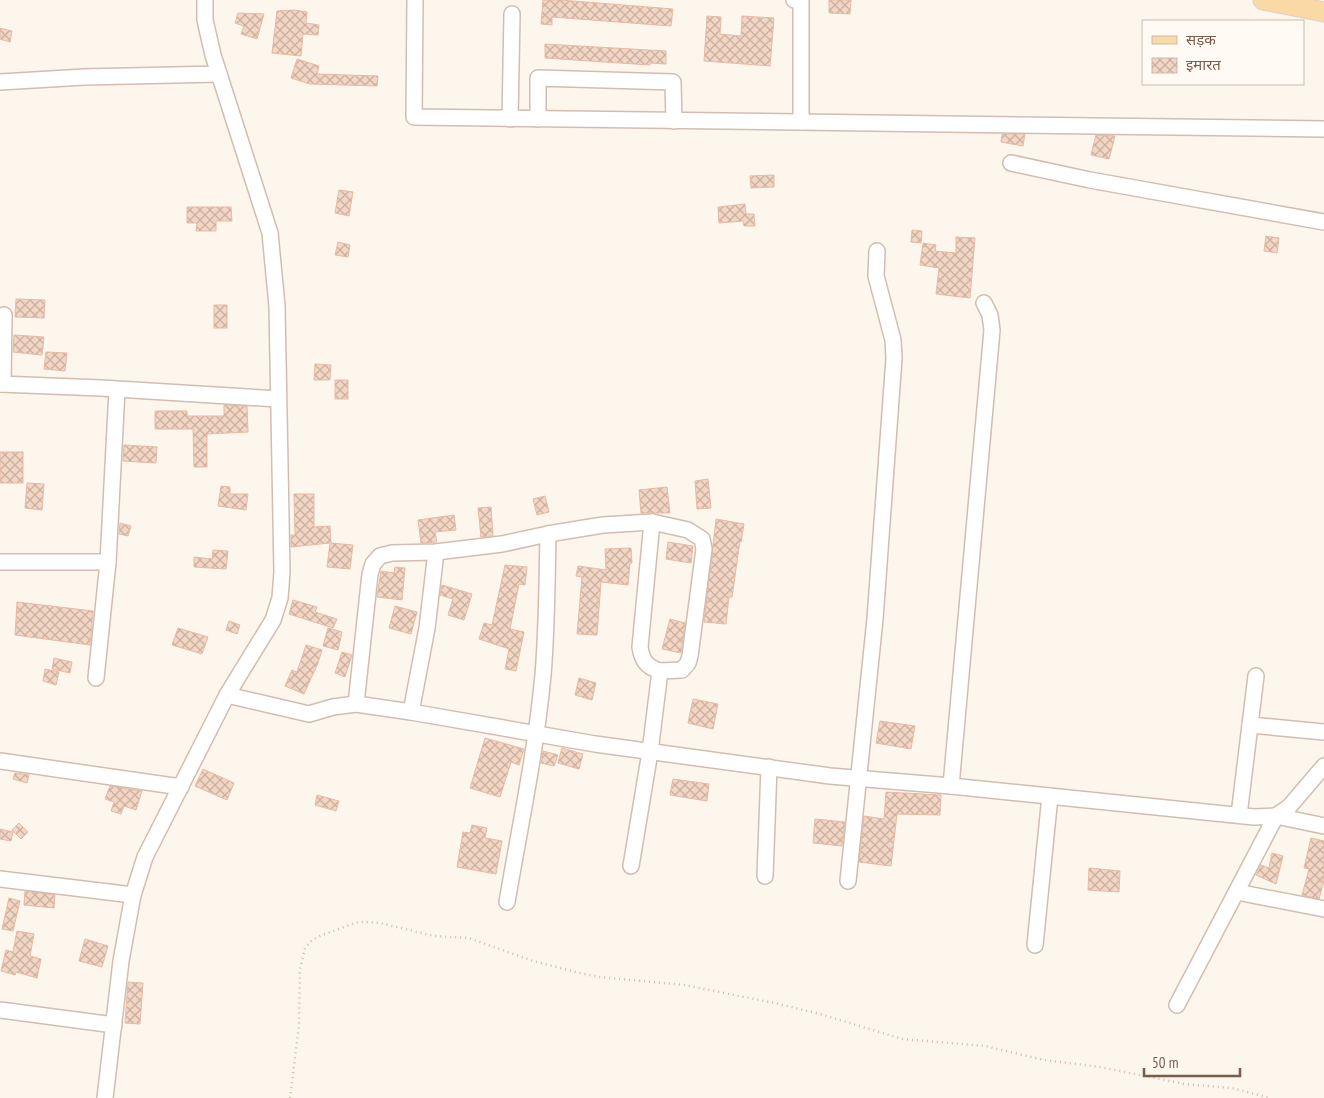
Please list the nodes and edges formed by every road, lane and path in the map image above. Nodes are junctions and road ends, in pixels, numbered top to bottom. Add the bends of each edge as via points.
1 (205, 0) edge
2 (415, 0) edge
3 (794, 0) edge
4 (1263, 0) edge
5 (1324, 12) edge
6 (512, 14) dead end
7 (219, 74) junction
8 (0, 82) edge
9 (510, 119) junction
10 (538, 119) junction
11 (674, 121) junction
12 (801, 122) junction
13 (1324, 128) edge
14 (1011, 163) dead end
15 (1324, 222) edge
16 (877, 250) dead end
17 (984, 303) dead end
18 (4, 315) dead end
19 (2, 384) edge
20 (116, 390) junction
21 (278, 399) junction
22 (652, 522) junction
23 (548, 534) junction
24 (436, 552) junction
25 (0, 562) edge
26 (108, 562) junction
27 (660, 671) junction
28 (1256, 676) dead end
29 (96, 678) dead end
30 (227, 695) junction
31 (356, 704) junction
32 (411, 712) junction
33 (1250, 725) junction
34 (1324, 732) edge
35 (536, 733) junction
36 (650, 752) junction
37 (0, 761) edge
38 (1324, 766) edge
39 (769, 768) junction
40 (858, 778) junction
41 (951, 786) junction
42 (180, 787) junction
43 (1050, 796) junction
44 (1239, 815) junction
45 (1276, 816) junction
46 (1324, 826) edge
47 (631, 866) dead end
48 (764, 876) dead end
49 (0, 879) edge
50 (848, 881) dead end
51 (1237, 892) junction
52 (134, 895) junction
53 (507, 902) dead end
54 (1324, 909) edge
55 (1035, 945) dead end
56 (1177, 1005) dead end
57 (0, 1010) edge
58 (114, 1025) junction
59 (105, 1098) edge
60 (290, 1098) edge
61 (1270, 1098) edge

1 - 7 street via 206,20
2 - 9 street via 414,118
3 - 12 street via 801,0
4 - 5 main road
6 - 9 street
7 - 8 street
7 - 21 street via 270,233 277,306
9 - 10 street
10 - 11 street
10 - 11 street via 538,78 673,82
11 - 12 street
12 - 13 street
14 - 15 street
16 - 40 street via 876,276 893,340 894,358 875,619
17 - 41 street via 992,330
18 - 19 street
19 - 20 street
20 - 21 street
20 - 26 street
21 - 30 street via 280,598 273,620
22 - 23 street via 603,525
22 - 27 street via 640,647 645,663
22 - 27 street via 688,530 702,539 704,549 688,663 682,670
23 - 24 street via 502,544
23 - 35 street via 546,641
24 - 31 street via 392,553 380,556 373,564
24 - 32 street via 427,628
25 - 26 street
26 - 29 street
27 - 36 street
28 - 33 street
30 - 31 street via 309,714
30 - 42 street
31 - 32 street
32 - 35 street
33 - 34 street
33 - 44 street
35 - 36 street
35 - 53 street
36 - 39 street
36 - 47 street
37 - 42 street
38 - 45 street via 1289,807
39 - 40 street
39 - 48 street
40 - 41 street
40 - 50 street
41 - 43 street
42 - 52 street via 145,857
43 - 44 street
43 - 55 street
44 - 45 street
45 - 46 street
45 - 51 street
49 - 52 street
51 - 54 street
51 - 56 street
52 - 58 street via 121,961
57 - 58 street
58 - 59 street
60 - 61 path via 300,1025 300,968 305,948 312,940 352,924 380,922 434,936 469,938 533,961 599,977 685,985 779,1004 902,1039 985,1046 1044,1060 1100,1067 1184,1084 1232,1088

